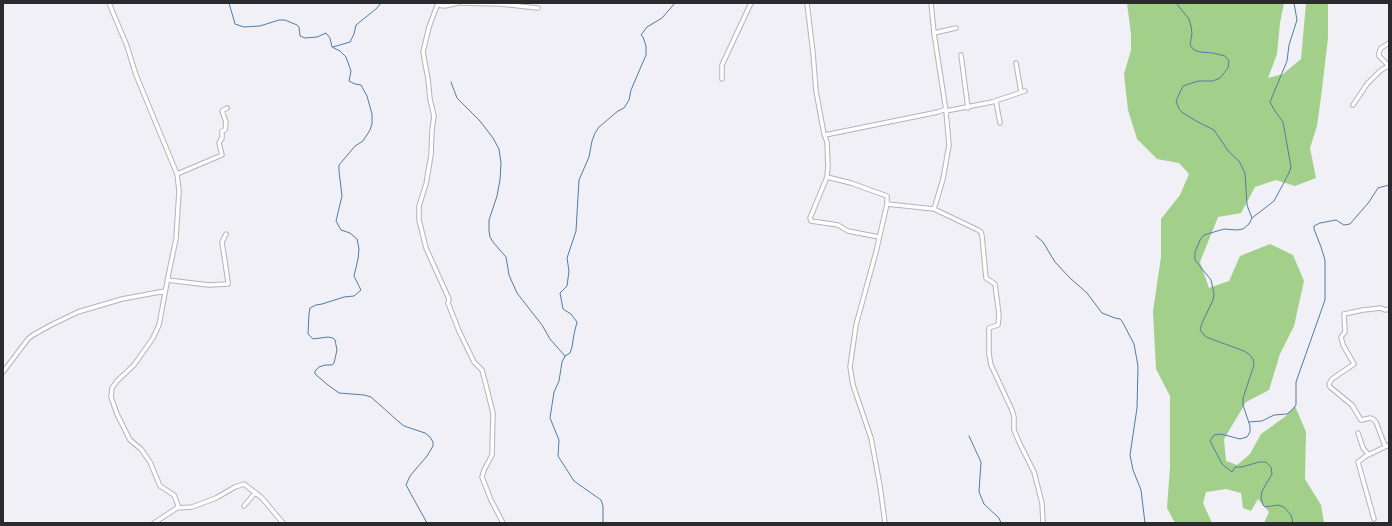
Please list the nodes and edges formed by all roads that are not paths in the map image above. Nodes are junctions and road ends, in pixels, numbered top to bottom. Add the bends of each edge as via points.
1 (109, 3) edge
2 (458, 3) edge
3 (461, 3) edge
4 (751, 3) edge
5 (807, 3) edge
6 (930, 3) edge
7 (438, 4) edge
8 (538, 8) dead end
9 (956, 28) dead end
10 (934, 33) junction
11 (1389, 42) edge
12 (961, 55) dead end
13 (1016, 63) dead end
14 (1389, 66) edge
15 (722, 79) dead end
16 (996, 100) junction
17 (1353, 105) dead end
18 (227, 108) dead end
19 (968, 108) junction
20 (946, 110) junction
21 (1000, 123) dead end
22 (825, 135) junction
23 (177, 174) junction
24 (827, 177) junction
25 (887, 204) junction
26 (934, 209) junction
27 (226, 234) dead end
28 (879, 237) junction
29 (167, 280) junction
30 (165, 291) junction
31 (1389, 309) edge
32 (3, 372) edge
33 (1358, 433) dead end
34 (1387, 446) edge
35 (1368, 454) junction
36 (255, 493) junction
37 (244, 506) dead end
38 (177, 508) junction
39 (1374, 520) dead end
40 (154, 523) edge
41 (283, 523) edge
42 (503, 523) edge
43 (885, 523) edge
44 (1043, 523) edge

1 - 23 street
2 - 7 street via 445,6
3 - 8 street
4 - 15 street via 722,65
5 - 22 street via 815,84
6 - 10 street
7 - 42 street via 422,52 434,116 431,155 426,184 418,206 418,220 426,248 459,331 474,362 482,370 493,413 492,455 482,477 490,500
9 - 10 street
10 - 20 street
11 - 14 street via 1382,48 1379,56
12 - 19 street
13 - 16 street via 1023,92
14 - 17 street via 1367,84
16 - 19 street
16 - 21 street
18 - 23 street via 222,111 226,122 219,143 222,155
19 - 20 street
20 - 22 street
20 - 26 street via 947,161
22 - 24 street
23 - 29 street via 178,224
24 - 25 street via 887,196
24 - 28 street via 810,220
25 - 26 street
25 - 28 street
26 - 44 street via 981,232 986,278 995,284 1000,316 998,325 989,328 991,365 1012,410 1014,430 1034,472 1042,503
27 - 29 street via 222,242 228,284 209,285
28 - 43 street via 856,324 850,367 870,438
29 - 30 street
30 - 32 street via 122,299 78,312 51,325 28,339
30 - 38 street via 158,330 134,366 112,388 111,397 130,440 146,455 160,486 174,495
31 - 34 street via 1344,314 1345,332 1341,337 1354,364 1329,384 1352,405 1361,420 1370,418 1376,422
33 - 35 street
34 - 35 street
35 - 39 street via 1358,463
36 - 37 street
36 - 38 street via 244,484 192,507
36 - 41 street
38 - 40 street

